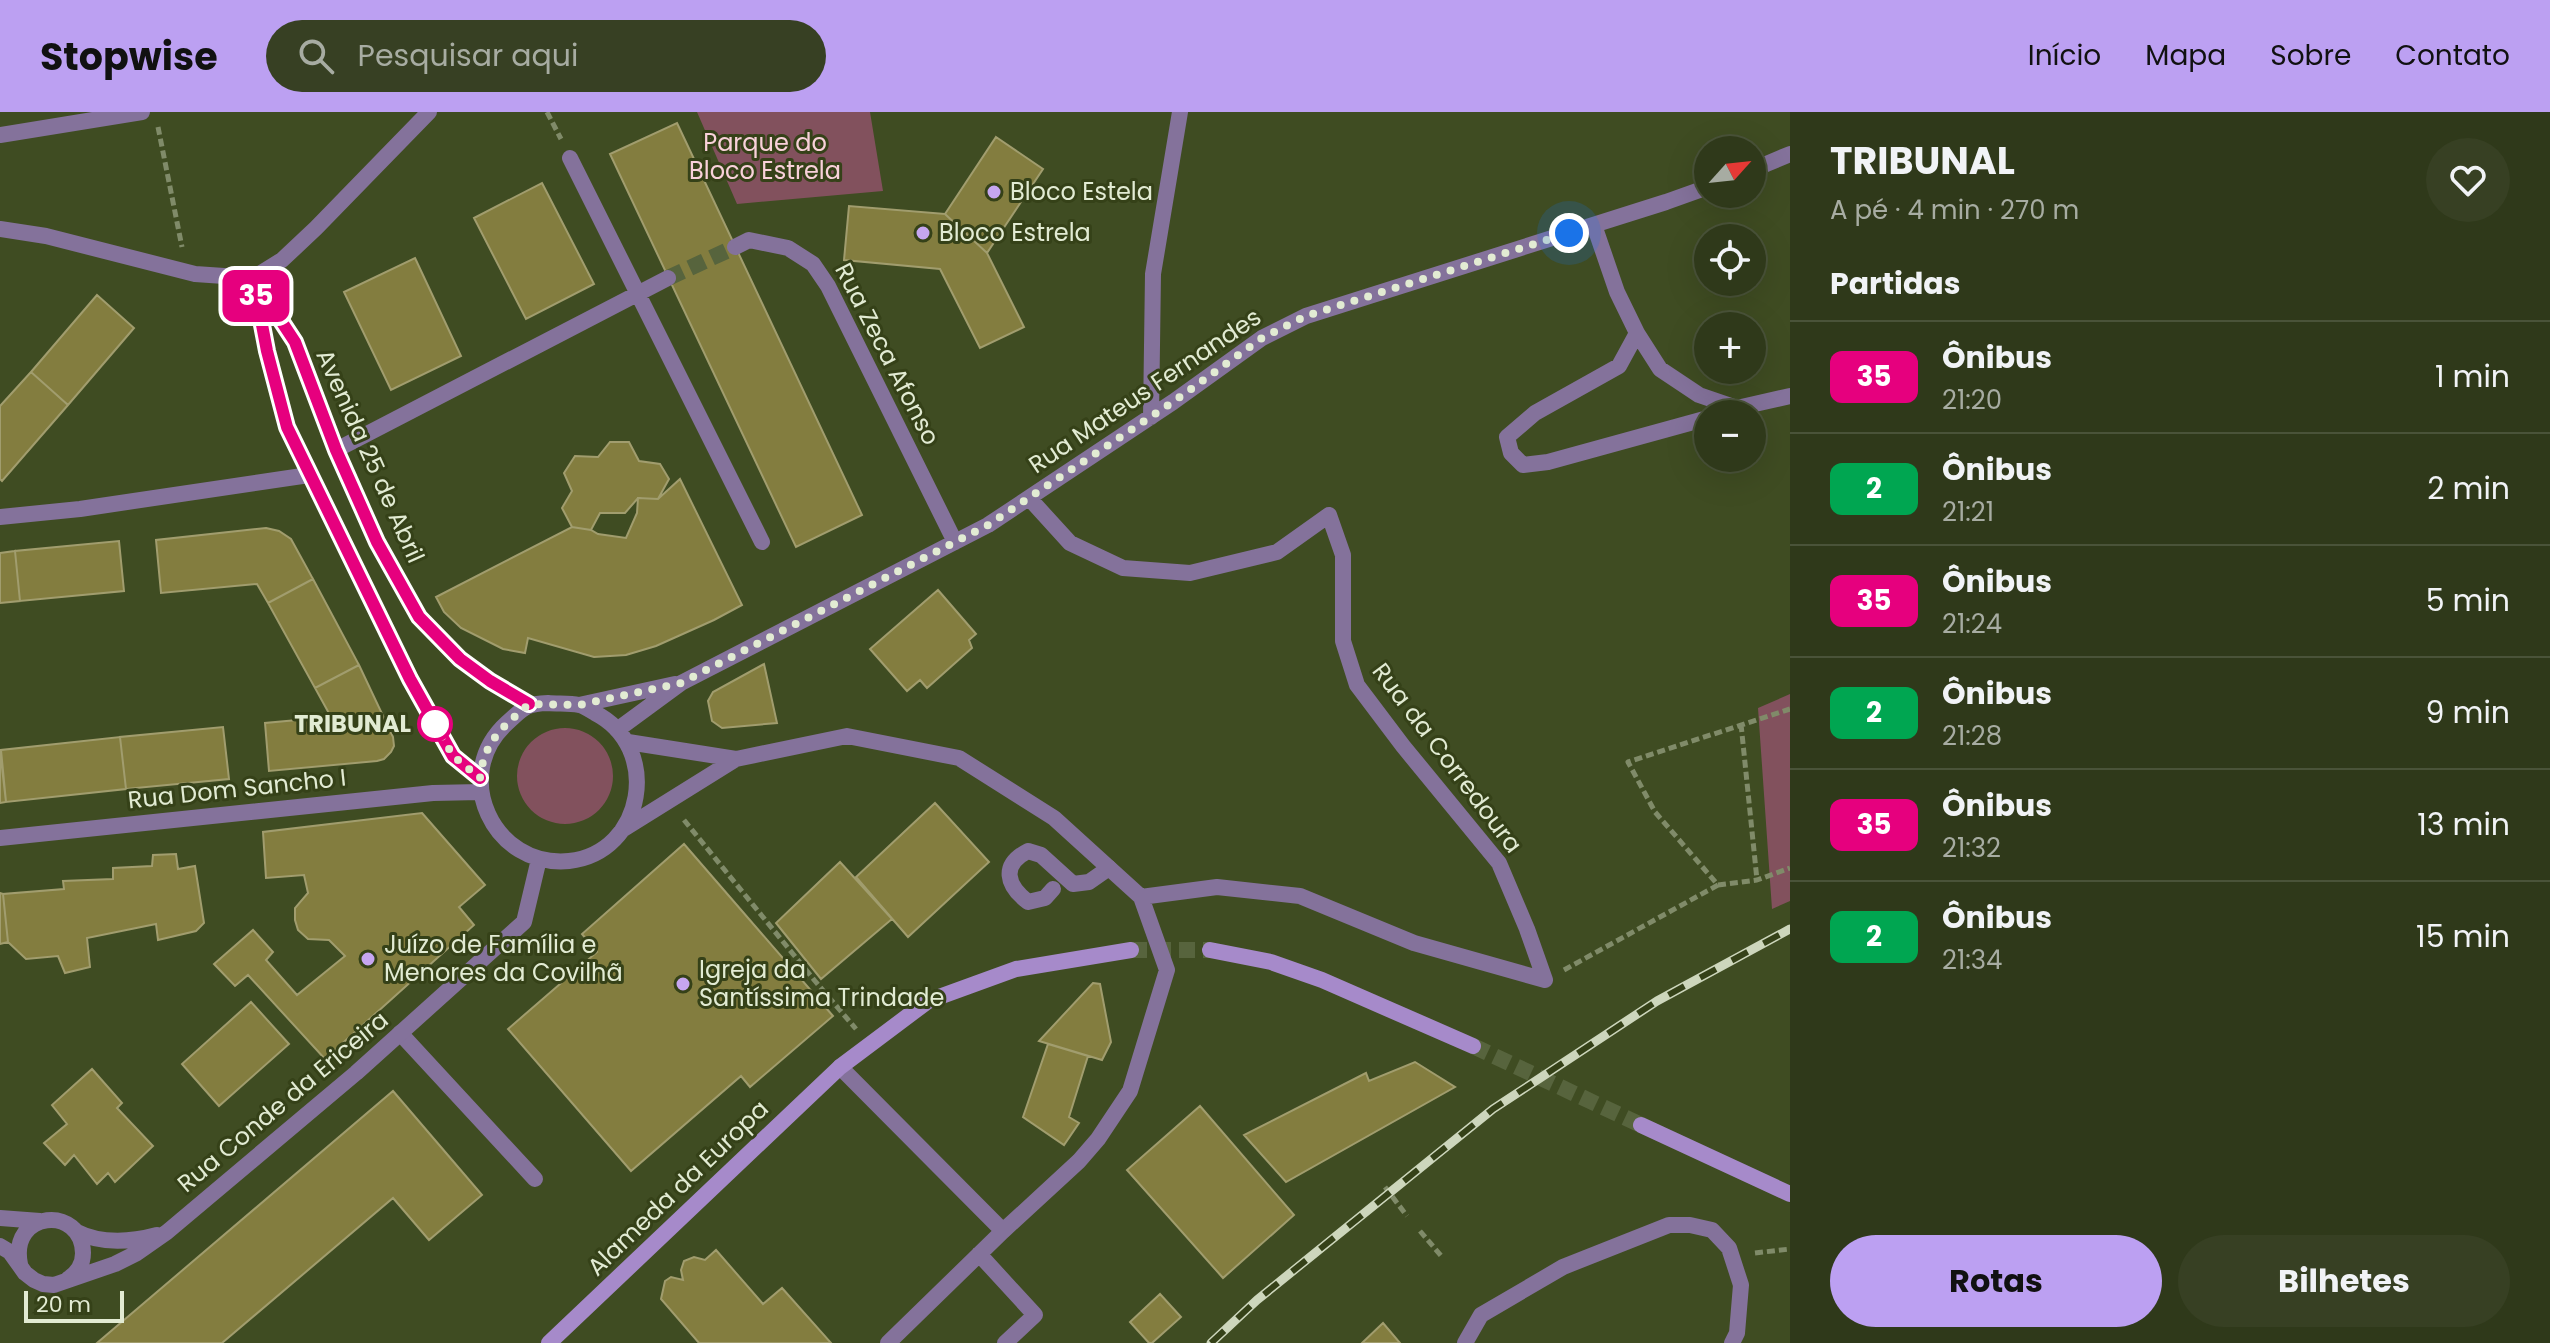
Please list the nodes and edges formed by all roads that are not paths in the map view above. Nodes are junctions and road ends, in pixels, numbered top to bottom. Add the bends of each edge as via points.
1 (142, 112) edge
2 (429, 112) edge
3 (1180, 112) edge
4 (0, 135) edge
5 (1790, 154) edge
6 (570, 158) dead end
7 (1766, 164) edge
8 (1694, 192) edge
9 (1594, 225) junction
10 (0, 229) edge
11 (735, 247) tunnel mouth
12 (253, 278) junction
13 (668, 278) tunnel mouth
14 (638, 294) junction
15 (1637, 333) junction
16 (1790, 396) edge
17 (1714, 400) edge
18 (1766, 401) edge
19 (1151, 417) junction
20 (1694, 422) edge
21 (336, 450) junction
22 (309, 475) junction
23 (1029, 498) junction
24 (0, 517) edge
25 (762, 542) dead end
26 (955, 542) junction
27 (681, 683) junction
28 (529, 704) junction
29 (579, 705) junction
30 (623, 736) junction
31 (736, 759) junction
32 (480, 785) junction
33 (622, 830) junction
34 (0, 838) edge
35 (539, 859) junction
36 (1109, 868) junction
37 (1053, 889) dead end
38 (1141, 897) junction
39 (1131, 950) tunnel mouth
40 (1210, 950) tunnel mouth
41 (400, 1033) junction
42 (1473, 1046) tunnel mouth
43 (840, 1067) junction
44 (1641, 1125) tunnel mouth
45 (535, 1179) dead end
46 (1790, 1194) edge
47 (0, 1218) edge
48 (40, 1221) junction
49 (75, 1231) junction
50 (1003, 1231) junction
51 (167, 1232) junction
52 (0, 1246) edge
53 (979, 1254) junction
54 (20, 1264) junction
55 (64, 1282) junction
56 (549, 1343) edge
57 (888, 1343) edge
58 (1005, 1343) edge
59 (1465, 1343) edge
60 (1732, 1343) edge

1 - 4 street
2 - 12 street via 316,228
3 - 19 street via 1153,274
5 - 7 street
6 - 14 street
8 - 9 street, Rua Mateus Fernandes
9 - 15 street
9 - 19 street, Rua Mateus Fernandes via 1306,316 1262,338
10 - 12 street via 195,274
11 - 26 street, Rua Zeca Afonso via 749,240 788,248 813,264
12 - 21 street, Avenida 25 de Abril via 295,342
12 - 22 street via 287,427
13 - 14 street
14 - 21 street
14 - 25 street
15 - 17 street via 1660,369
15 - 20 street via 1619,366 1535,413 1507,437 1511,453 1523,465 1548,462
16 - 18 street
19 - 23 street, Rua Mateus Fernandes
21 - 28 street, Avenida 25 de Abril via 377,542 419,617 460,659
22 - 24 street
22 - 32 street via 410,679 453,756
23 - 26 street, Rua Mateus Fernandes
23 - 38 street, Rua da Corredoura via 1070,543 1123,568 1190,573 1277,552 1329,515 1343,555 1343,641 1357,685 1499,863 1545,980 1414,943 1300,896 1217,887
26 - 27 street, Rua Mateus Fernandes
27 - 29 street, Rua Mateus Fernandes
27 - 30 street, Rua Mateus Fernandes
28 - 29 street
28 - 32 street via 496,733 482,761
29 - 30 street via 607,719
30 - 31 street
30 - 33 street via 638,771 636,802
31 - 33 street
31 - 36 street via 847,736 959,758 1054,818
32 - 34 street, Rua Dom Sancho I
32 - 35 street via 490,822 511,845
33 - 35 street via 599,851 570,861
35 - 41 street, Rua Conde da Ericeira via 524,922
36 - 37 street via 1089,882 1073,884 1041,855 1028,851 1010,866 1009,880 1028,902 1045,898
36 - 38 street
38 - 50 street via 1167,970 1130,1091 1079,1161
39 - 43 main road, Alameda da Europa via 1016,969 942,995
40 - 42 main road via 1271,962 1322,980
41 - 45 street
41 - 51 street, Rua Conde da Ericeira
43 - 50 street
43 - 56 main road, Alameda da Europa
44 - 46 main road
47 - 48 street, Rua Conde da Ericeira
48 - 49 street, Rua Conde da Ericeira via 65,1223
48 - 54 street via 19,1243
49 - 51 street, Rua Conde da Ericeira via 113,1241
49 - 55 street via 82,1259
50 - 53 street
51 - 55 street, Rua Conde da Ericeira via 115,1264
52 - 54 street
53 - 57 street
53 - 58 street via 1035,1315
54 - 55 street via 43,1284
59 - 60 street via 1481,1315 1563,1267 1669,1225 1712,1230 1729,1248 1741,1285

